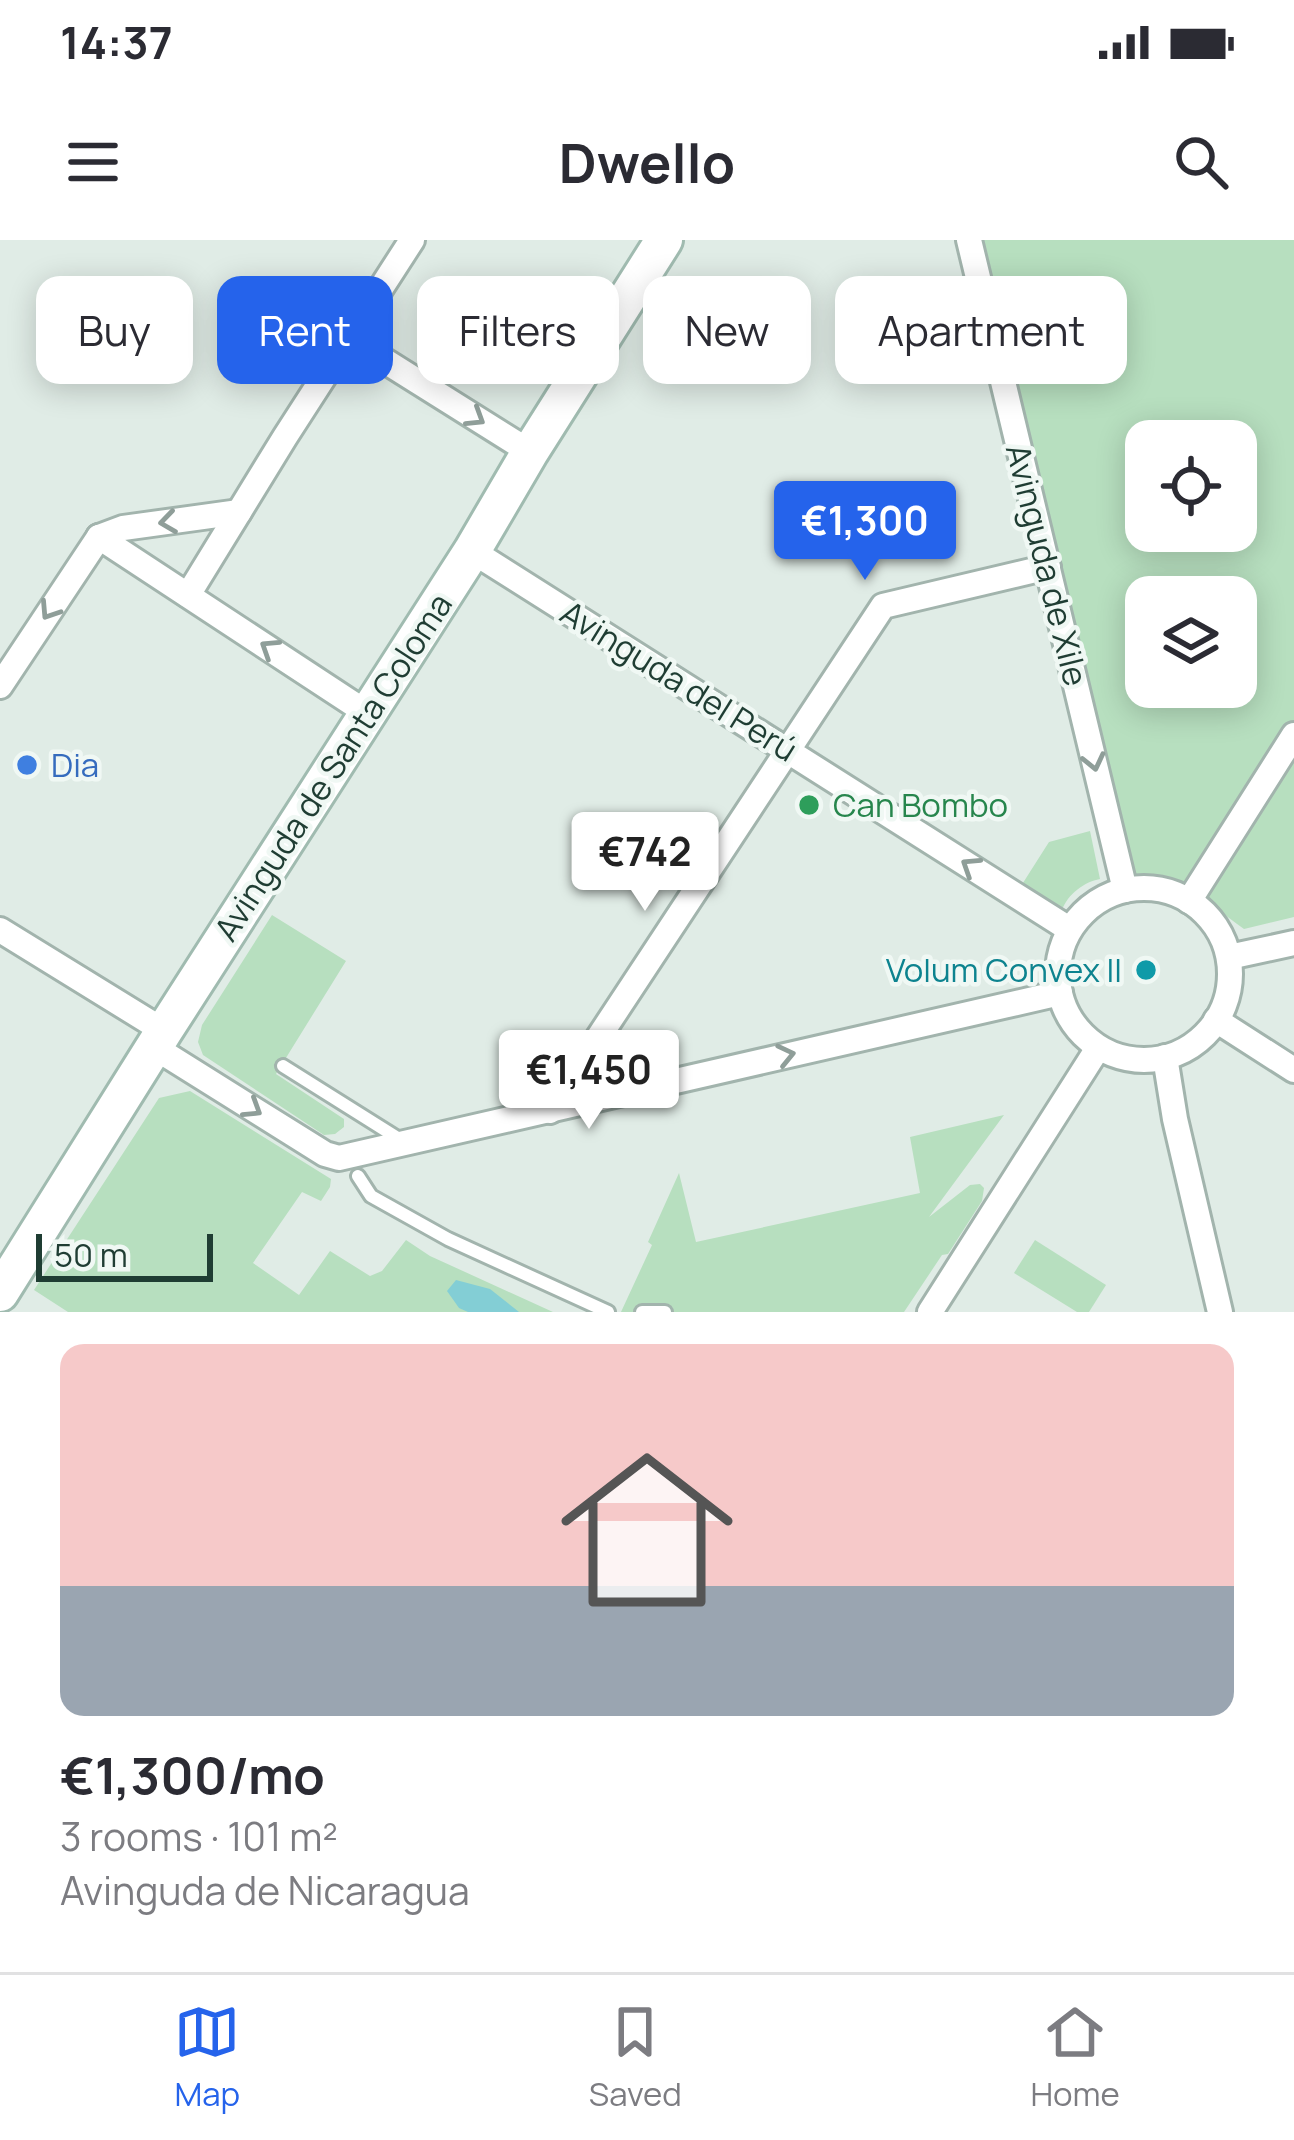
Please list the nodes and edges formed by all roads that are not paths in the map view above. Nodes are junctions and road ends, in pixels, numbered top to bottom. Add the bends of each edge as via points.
1 (412, 240) edge
2 (664, 240) edge
3 (969, 240) edge
4 (389, 276) edge
5 (393, 366) edge
6 (321, 384) edge
7 (530, 452) junction
8 (239, 512) junction
9 (99, 537) junction
10 (472, 551) junction
11 (1048, 567) junction
12 (188, 595) junction
13 (0, 686) edge
14 (367, 713) junction
15 (1294, 735) edge
16 (789, 750) junction
17 (1125, 890) junction
18 (1189, 901) junction
19 (1069, 929) junction
20 (0, 930) edge
21 (1294, 943) edge
22 (1229, 958) junction
23 (1060, 993) junction
24 (1216, 1020) junction
25 (159, 1039) junction
26 (1098, 1048) junction
27 (1165, 1058) junction
28 (283, 1066) dead end
29 (1294, 1070) edge
30 (550, 1111) junction
31 (406, 1143) junction
32 (358, 1176) dead end
33 (0, 1293) edge
34 (608, 1312) edge
35 (642, 1312) edge
36 (665, 1312) edge
37 (930, 1312) edge
38 (1220, 1312) edge

1 - 4 street
2 - 7 main road, Avinguda de Santa Coloma
3 - 11 street, Avinguda de Xile
5 -> 7 street
6 - 8 street
7 - 10 main road, Avinguda de Santa Coloma
8 -> 9 street
8 - 12 street
9 - 12 street
9 -> 13 street
10 - 14 main road, Avinguda de Santa Coloma
10 - 16 street, Avinguda del Perú
11 - 16 street via 883,607
11 -> 17 street, Avinguda de Xile
14 -> 12 street
14 - 25 main road, Avinguda de Santa Coloma
15 - 18 street
19 -> 16 street, Avinguda del Perú
16 - 30 street
17 - 18 street via 1160,889
17 - 19 street via 1094,903
18 - 22 street via 1215,923
19 - 23 street via 1058,956
20 - 25 street
21 - 22 street
22 - 24 street via 1227,997
23 - 26 street via 1073,1024
30 -> 23 street
24 - 27 street via 1190,1048
24 - 29 street
25 -> 31 street via 325,1154
25 - 33 main road, Avinguda de Santa Coloma
26 - 27 street via 1123,1058
26 - 37 street
27 - 38 street
28 - 31 lane
30 - 31 street
32 - 34 lane via 371,1196 448,1239
35 - 36 lane

